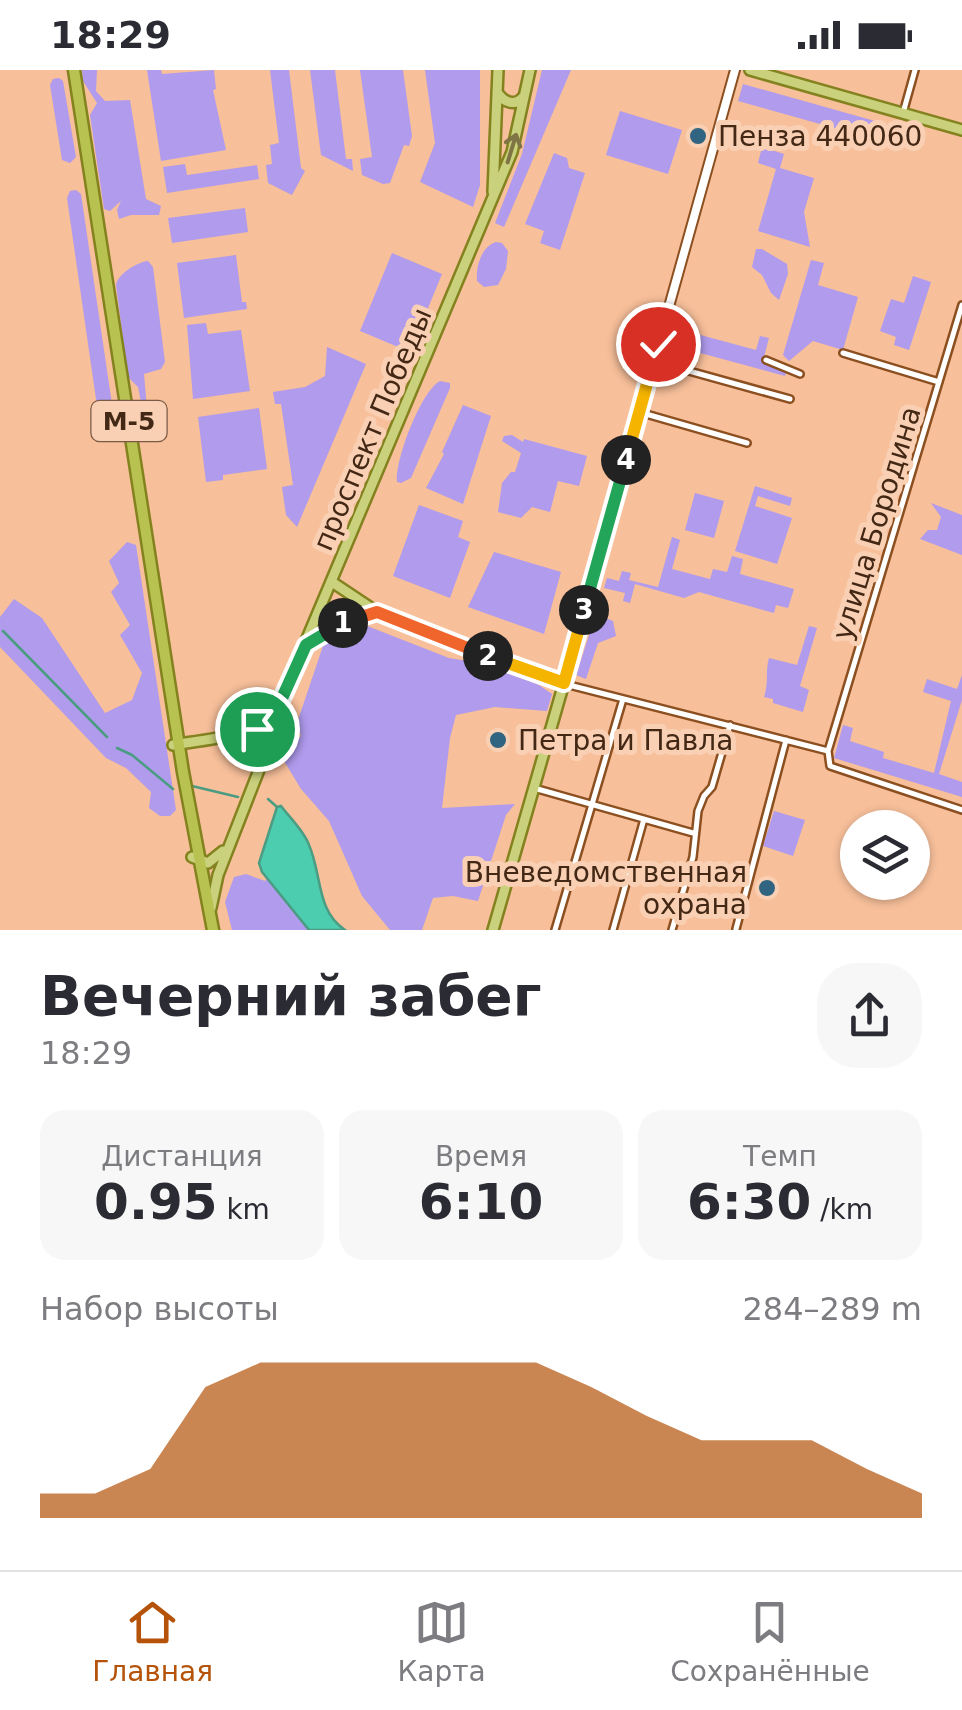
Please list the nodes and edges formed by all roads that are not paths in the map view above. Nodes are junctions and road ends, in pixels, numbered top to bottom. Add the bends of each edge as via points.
1 (72, 70) edge
2 (498, 70) edge
3 (530, 70) edge
4 (735, 70) edge
5 (750, 70) edge
6 (916, 70) edge
7 (496, 90) junction
8 (526, 94) junction
9 (903, 113) junction
10 (962, 130) edge
11 (493, 200) junction
12 (962, 305) edge
13 (843, 354) dead end
14 (654, 360) junction
15 (766, 360) dead end
16 (800, 374) dead end
17 (939, 382) junction
18 (790, 399) dead end
19 (639, 412) junction
20 (747, 443) dead end
21 (332, 582) junction
22 (377, 612) junction
23 (306, 645) junction
24 (293, 675) junction
25 (564, 683) junction
26 (623, 700) junction
27 (174, 716) junction
28 (730, 725) junction
29 (250, 730) junction
30 (786, 740) junction
31 (270, 741) junction
32 (191, 742) junction
33 (176, 745) junction
34 (828, 751) junction
35 (534, 788) junction
36 (592, 804) junction
37 (962, 810) edge
38 (644, 819) junction
39 (234, 831) junction
40 (693, 833) junction
41 (195, 859) junction
42 (210, 928) edge
43 (736, 929) edge
44 (493, 930) edge
45 (555, 930) edge
46 (613, 930) edge
47 (672, 930) edge

1 - 27 highway, М-5
1 - 33 highway, М-5
2 - 7 main road, проспект Победы
3 - 8 main road, проспект Победы
4 - 14 main road
5 - 9 main road
6 - 9 street
7 - 8 main road via 512,103
7 - 11 main road, проспект Победы
11 -> 8 main road, проспект Победы
9 - 10 main road
11 - 21 main road, проспект Победы
12 - 17 street, улица Бородина
13 - 17 street
14 - 18 street
14 - 19 main road
15 - 16 street
17 - 34 street, улица Бородина
19 - 20 street
19 - 25 main road
21 - 22 main road
21 - 23 main road, проспект Победы
22 - 23 main road
22 - 25 main road
23 - 24 main road, проспект Победы
24 - 29 main road, проспект Победы via 274,716
24 - 31 main road, проспект Победы
25 - 26 street
25 - 35 main road
26 - 28 street
26 - 36 street
27 - 32 main road via 182,738
27 - 33 highway, М-5
28 - 30 street
28 - 40 street
29 - 31 main road via 268,732
29 - 32 main road
30 - 34 street
30 - 43 street
31 - 39 main road, проспект Победы
32 - 33 main road
33 - 41 highway, М-5
34 - 37 street via 830,766
35 - 36 street
35 - 44 main road
36 - 38 street
36 - 45 street
38 - 40 street
38 - 46 street
39 - 41 main road, проспект Победы via 217,858
39 - 42 main road, проспект Победы via 214,885
40 - 47 street via 693,857
41 - 42 highway, М-5

